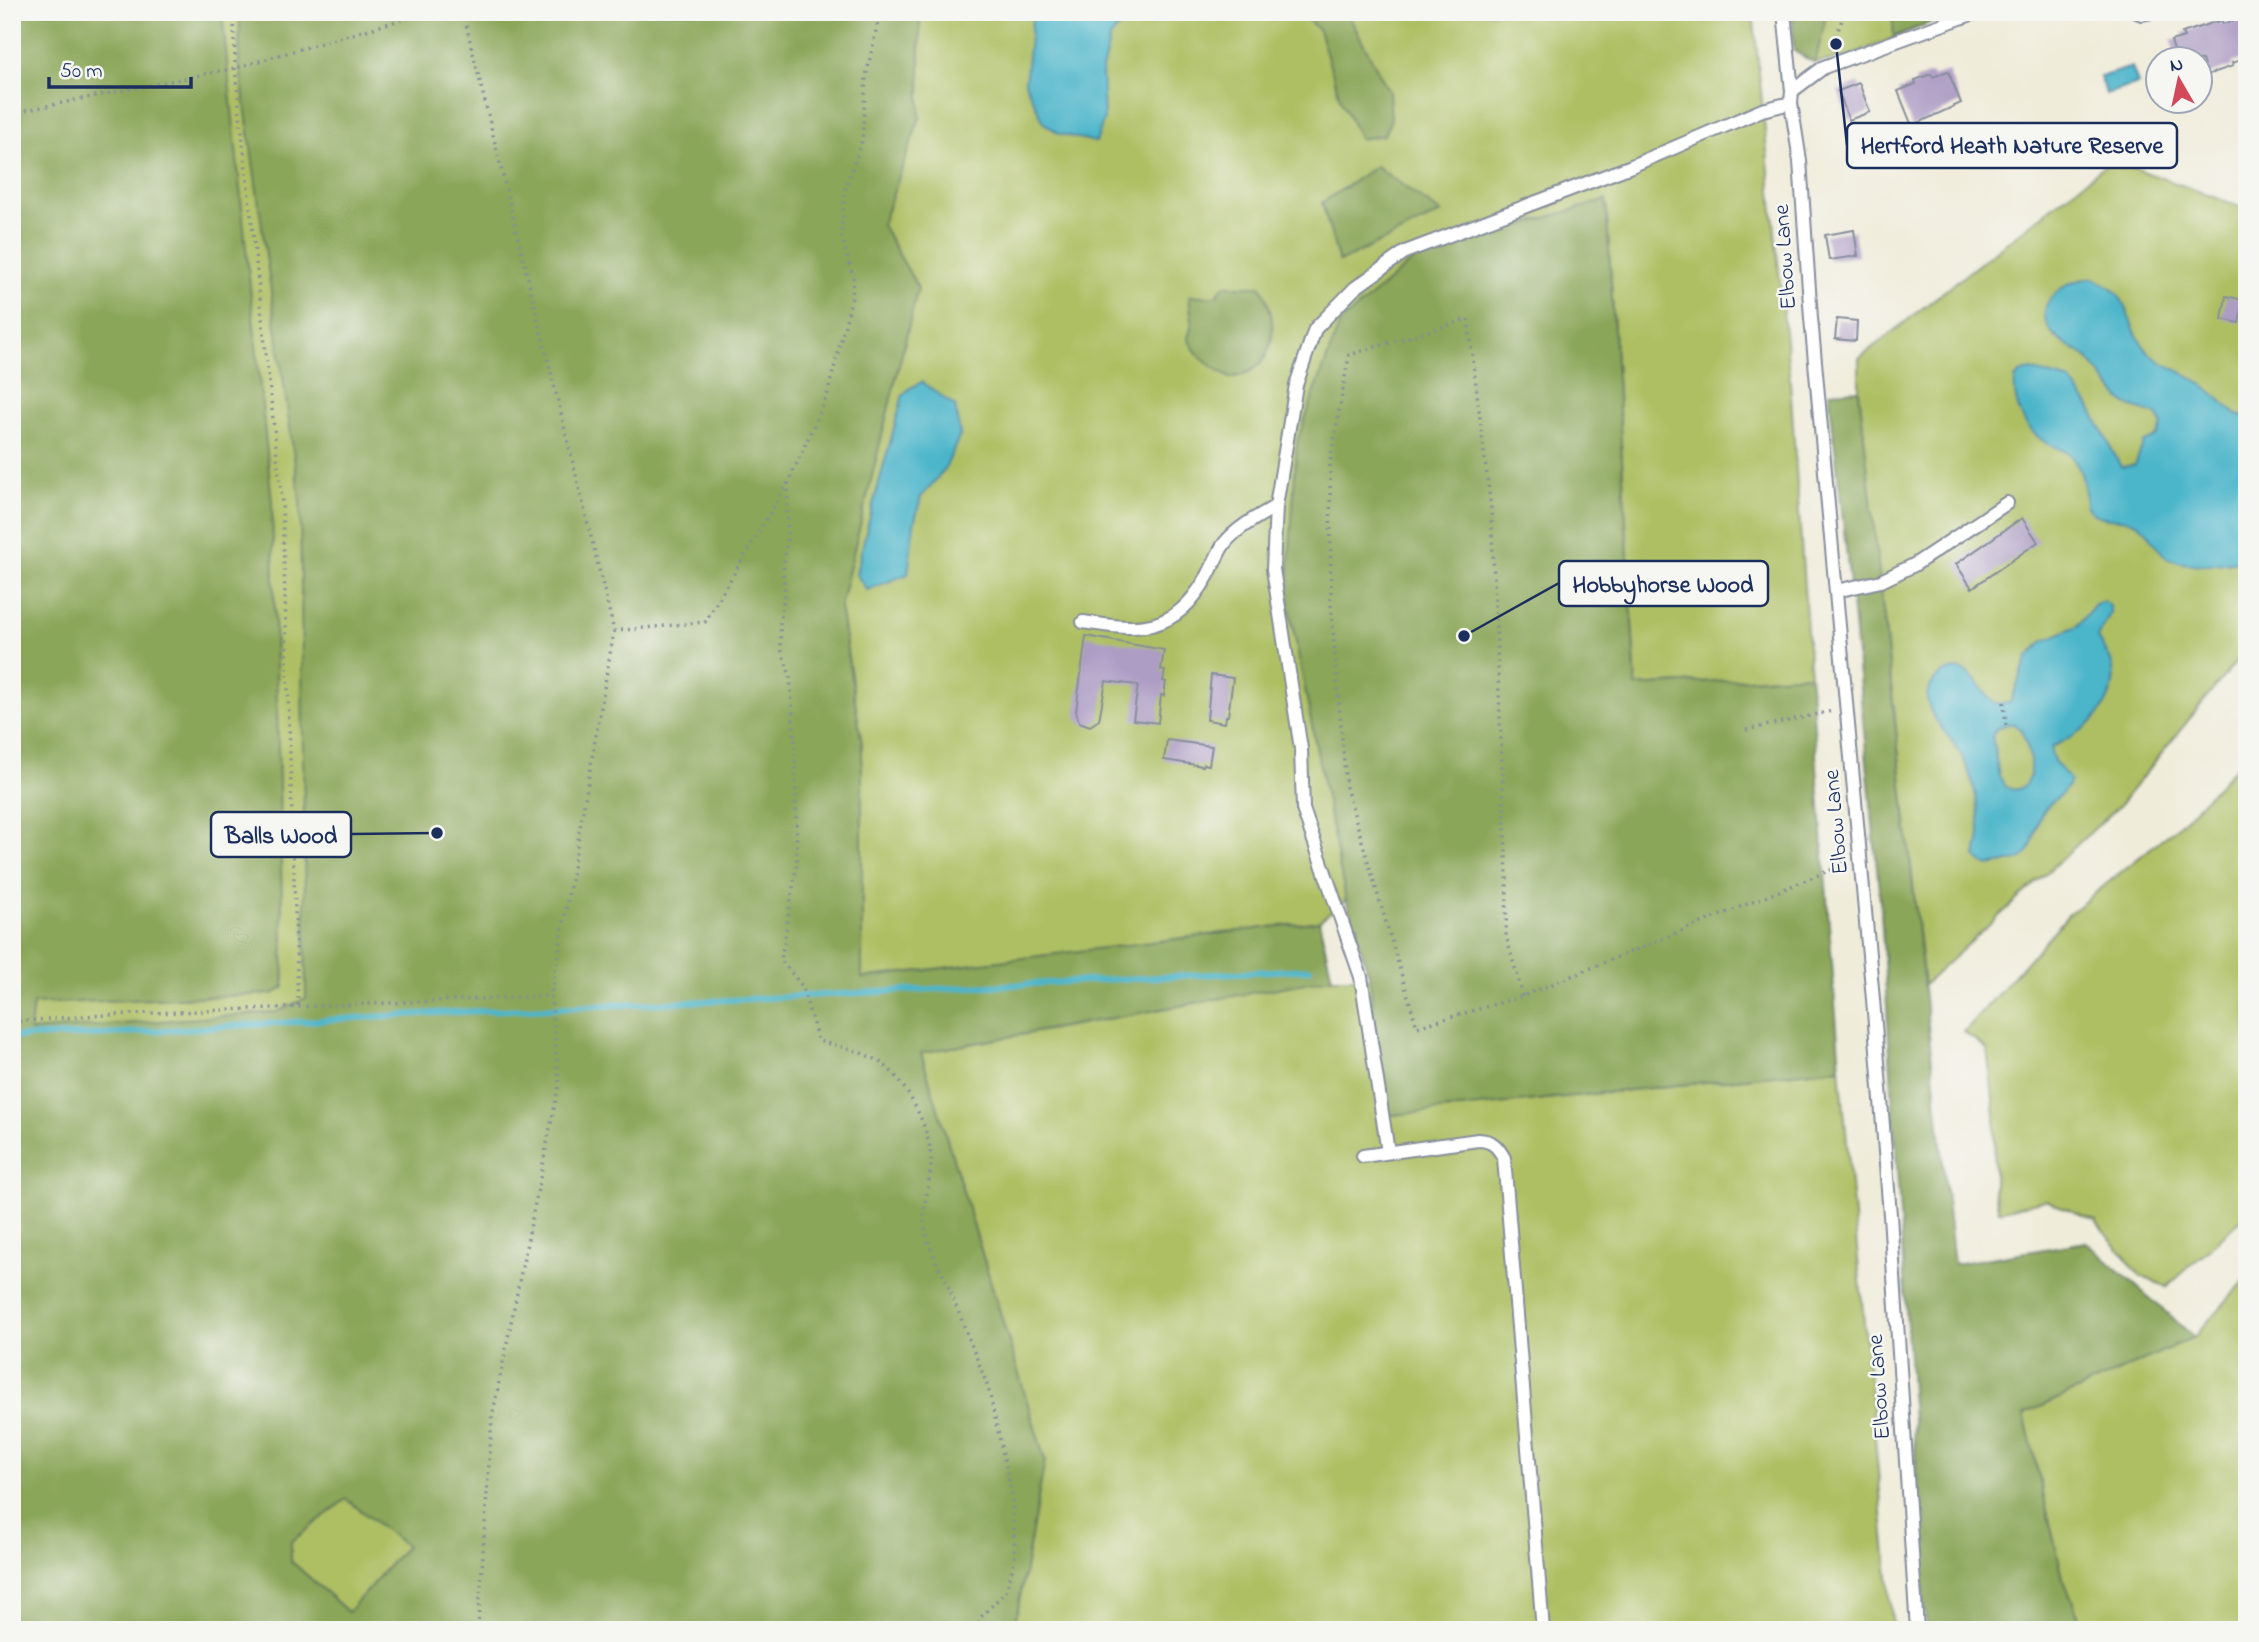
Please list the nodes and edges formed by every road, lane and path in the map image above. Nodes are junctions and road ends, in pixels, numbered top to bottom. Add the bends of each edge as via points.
1 (234, 12) edge
2 (428, 12) edge
3 (463, 12) edge
4 (880, 12) edge
5 (1784, 12) edge
6 (1845, 12) edge
7 (1977, 12) edge
8 (2137, 12) edge
9 (2152, 12) edge
10 (1824, 67) junction
11 (235, 68) junction
12 (1792, 97) junction
13 (12, 113) edge
14 (789, 483) junction
15 (2007, 503) dead end
16 (1276, 506) junction
17 (1836, 591) junction
18 (1083, 622) dead end
19 (614, 631) junction
20 (2004, 702) dead end
21 (1847, 708) junction
22 (2006, 727) dead end
23 (1746, 730) dead end
24 (1861, 848) junction
25 (551, 996) junction
26 (1523, 996) junction
27 (298, 1006) junction
28 (12, 1021) edge
29 (1388, 1152) junction
30 (1363, 1156) dead end
31 (478, 1630) edge
32 (978, 1630) edge
33 (1544, 1630) edge
34 (1917, 1630) edge

1 - 11 path
2 - 11 path
3 - 19 path
4 - 14 path via 866,77 862,141 845,189 841,234 853,277 852,297 827,396
5 - 12 lane, Elbow Lane
6 - 10 path
7 - 10 lane
8 - 9 lane
10 - 12 lane
11 - 13 path
11 - 27 path via 282,502
12 - 16 lane via 1629,167 1405,252 1355,288 1315,329 1296,384
12 - 17 lane, Elbow Lane
14 - 19 path via 705,622
14 - 32 path via 780,649 790,676 797,863 781,960 802,986 818,1041 877,1060 906,1089 924,1124 931,1161 926,1229 935,1263 988,1387 1012,1494 1015,1558 1006,1591 981,1617
15 - 17 lane via 1914,565 1881,581
16 - 18 lane via 1225,543 1207,578 1175,617 1137,627
16 - 29 lane via 1273,569 1301,749 1303,809 1361,977
17 - 21 lane, Elbow Lane
19 - 25 path
20 - 22 path
21 - 23 path
21 - 24 lane, Elbow Lane
24 - 26 path via 1833,869
24 - 34 lane, Elbow Lane
25 - 27 path
25 - 31 path via 559,1084 492,1416
26 - 26 path via 1418,1027 1346,787 1331,604 1330,463 1349,355 1468,319 1491,509 1506,936
27 - 28 path
29 - 30 lane
29 - 33 lane via 1487,1140 1504,1158

